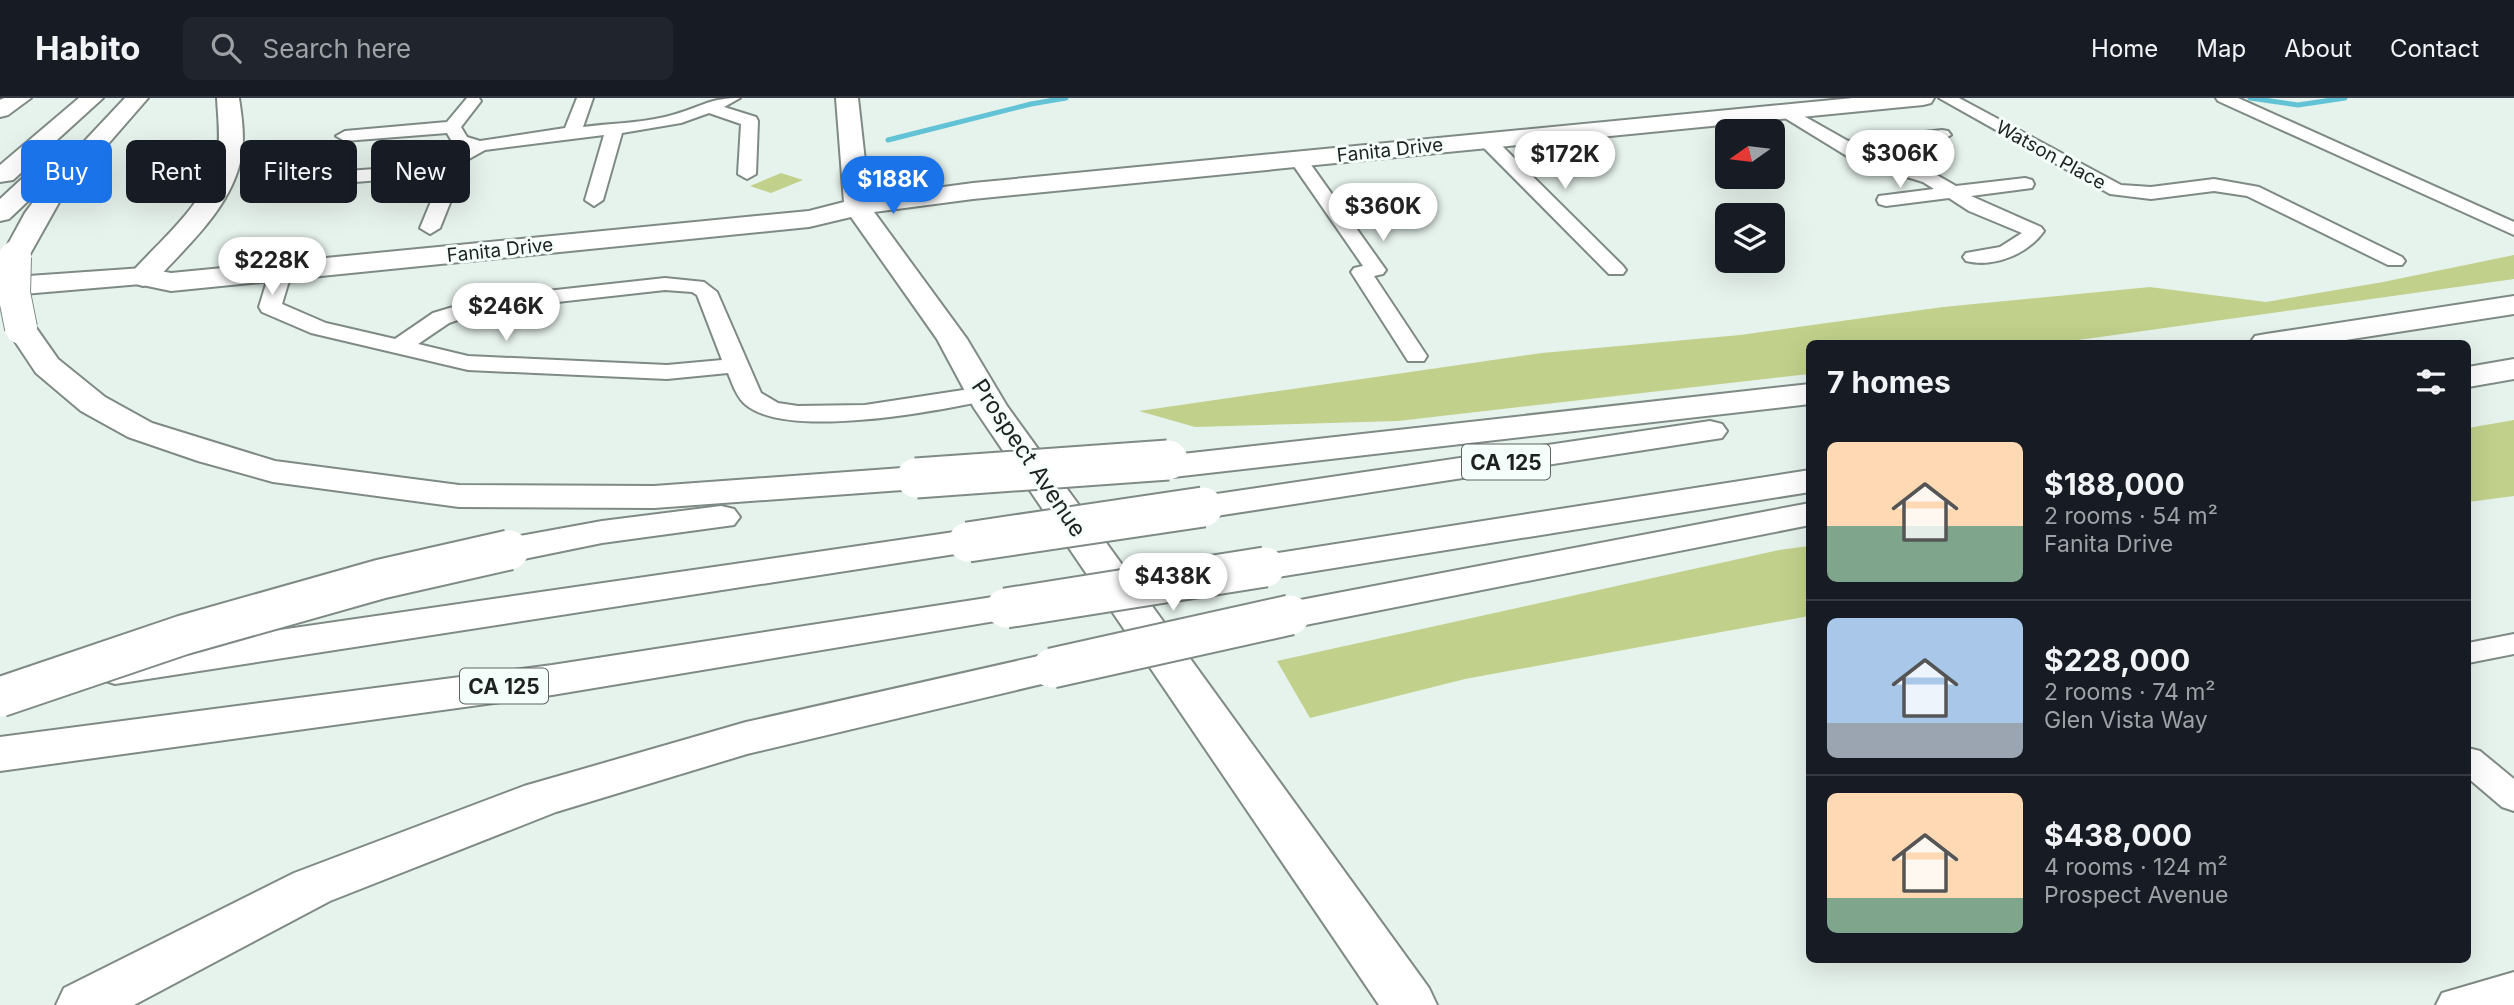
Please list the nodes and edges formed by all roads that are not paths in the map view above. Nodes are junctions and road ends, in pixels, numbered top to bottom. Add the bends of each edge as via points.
1 (20, 98) edge
2 (92, 98) edge
3 (123, 98) edge
4 (137, 98) edge
5 (228, 98) edge
6 (585, 98) edge
7 (732, 98) edge
8 (848, 98) edge
9 (1923, 98) edge
10 (1947, 98) edge
11 (2224, 98) edge
12 (472, 100) dead end
13 (712, 108) junction
14 (0, 110) edge
15 (1786, 111) junction
16 (452, 127) junction
17 (614, 130) junction
18 (572, 133) junction
19 (1942, 135) dead end
20 (345, 136) dead end
21 (1486, 140) junction
22 (480, 146) junction
23 (1844, 147) junction
24 (470, 151) edge
25 (1814, 151) dead end
26 (1298, 159) junction
27 (747, 174) dead end
28 (0, 179) edge
29 (2025, 184) dead end
30 (1951, 191) junction
31 (594, 200) dead end
32 (1886, 200) dead end
33 (440, 203) edge
34 (857, 207) junction
35 (0, 213) edge
36 (430, 228) dead end
37 (2514, 229) edge
38 (1973, 257) dead end
39 (2395, 261) dead end
40 (287, 270) junction
41 (1616, 270) dead end
42 (143, 277) junction
43 (0, 288) edge
44 (2514, 305) edge
45 (2286, 340) edge
46 (399, 347) junction
47 (1416, 356) dead end
48 (738, 365) junction
49 (2514, 369) edge
50 (2471, 376) edge
51 (982, 394) junction
52 (1806, 394) edge
53 (1806, 417) edge
54 (1170, 463) junction
55 (1806, 482) edge
56 (1806, 515) edge
57 (2514, 644) edge
58 (2471, 652) edge
59 (0, 686) edge
60 (0, 697) edge
61 (0, 754) edge
62 (2471, 762) edge
63 (2514, 798) edge
64 (2514, 989) edge
65 (83, 1005) edge
66 (1410, 1005) edge
67 (2456, 1005) edge

1 - 14 main road
2 - 28 main road
3 - 35 main road
4 - 54 main road, bridge via 48,196 26,229 12,275 21,328 47,366 93,404 140,430 210,454 299,475 459,496 654,498
5 - 42 main road via 232,136 219,190
6 - 18 street
7 - 13 street
8 - 34 main road
9 - 15 main road, Fanita Drive
10 - 39 street, Watson Place via 2117,190 2151,193 2214,185 2242,188
11 - 37 street
12 - 16 street
13 - 17 street
13 - 27 street via 750,121
15 - 21 main road, Fanita Drive
15 - 23 street
16 - 20 street
16 - 22 street via 460,141
17 - 18 street
17 - 31 street
18 - 22 street
19 - 23 street
21 - 26 main road, Fanita Drive
21 - 41 street
22 - 24 street
23 - 25 street
23 - 30 street via 1861,157 1929,178
26 - 34 main road, Fanita Drive
26 - 47 street via 1376,270 1361,272
29 - 30 street
30 - 32 street
30 - 38 street via 1976,207 2034,231 2022,246 2008,252
33 - 36 street
34 - 40 main road, Fanita Drive via 809,219
34 - 42 main road, Fanita Drive via 813,203 186,264
34 - 51 main road, Prospect Avenue via 952,339
40 - 42 main road, Fanita Drive via 171,282
40 - 46 street via 270,307 318,328
42 - 43 main road, Fanita Drive
44 - 45 main road
46 - 48 street via 468,363 667,372
46 - 48 street via 441,318 482,304 665,284 697,286 706,292
48 - 51 street via 753,399 770,409 870,411
49 - 50 main road
51 - 66 main road, Prospect Avenue
52 - 54 main road via 1305,453
53 - 59 main road, CA 125, bridge
54 - 60 main road, bridge via 602,532 509,550 381,579 196,631
55 - 61 main road, CA 125, bridge via 552,680
56 - 65 main road, bridge via 1290,615 746,738 541,799 312,887
57 - 58 street
62 - 63 street
64 - 67 street

